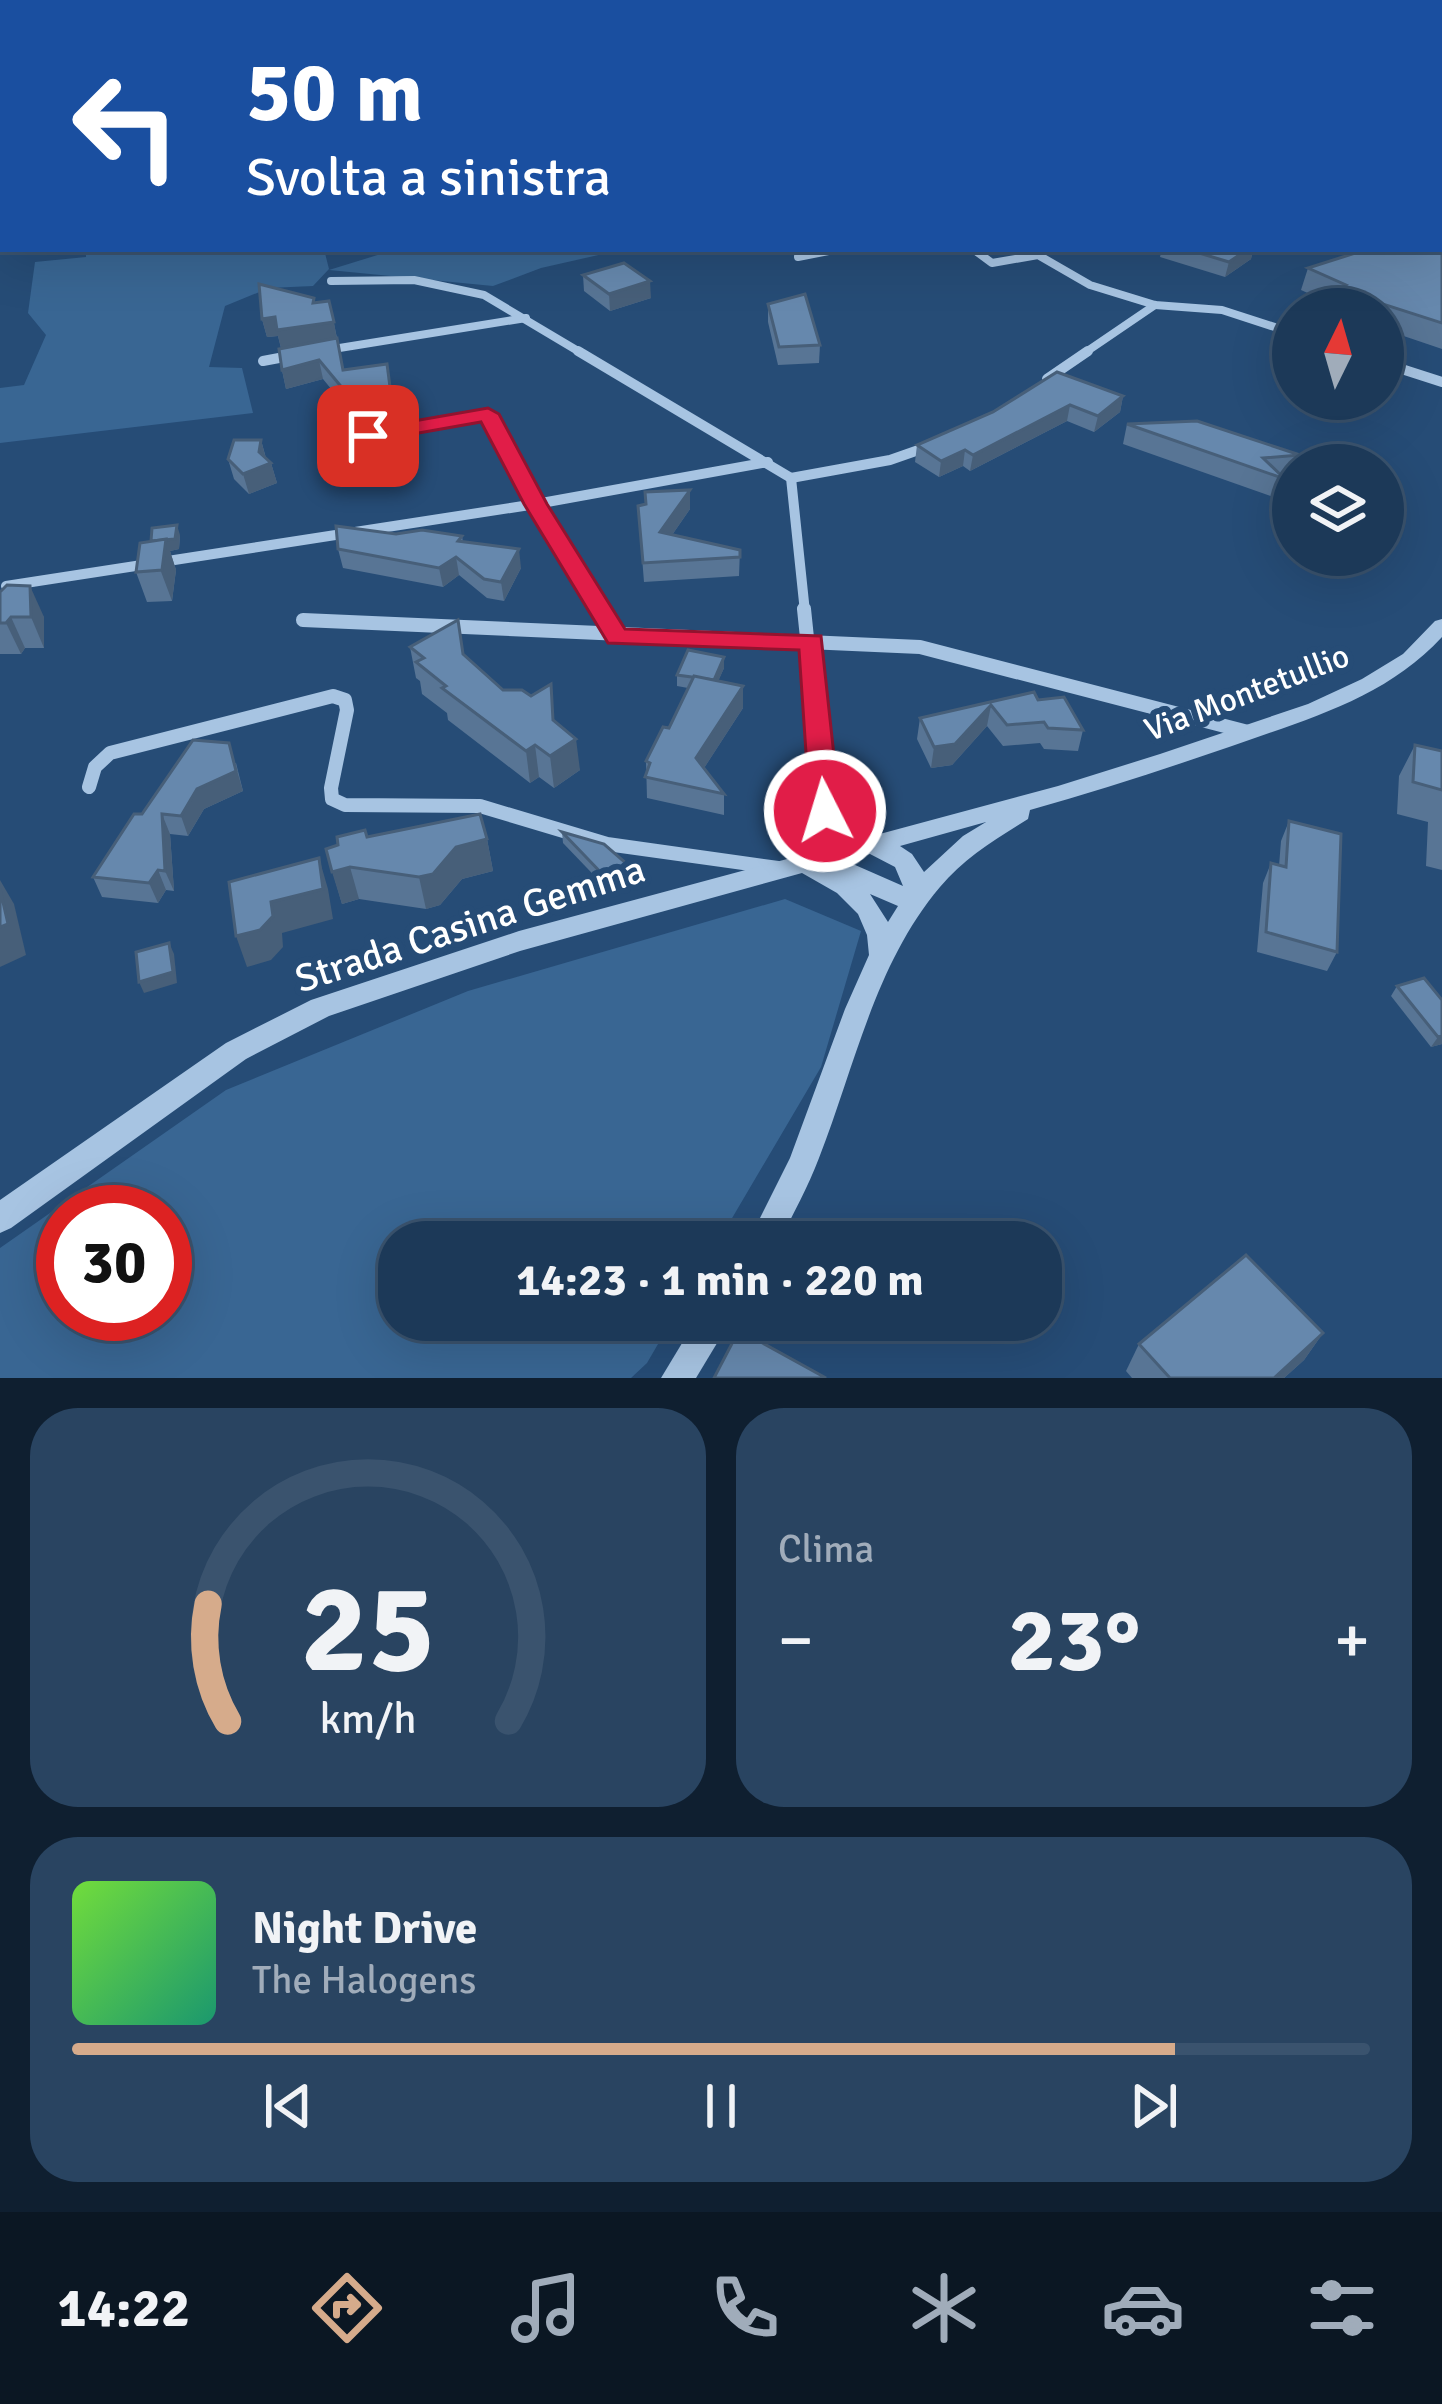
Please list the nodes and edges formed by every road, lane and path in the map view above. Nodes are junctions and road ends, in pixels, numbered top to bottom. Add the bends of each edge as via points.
1 (49, 0) edge
2 (64, 0) edge
3 (824, 252) edge
4 (977, 252) edge
5 (798, 257) dead end
6 (331, 280) dead end
7 (1155, 305) junction
8 (527, 317) junction
9 (1272, 326) edge
10 (263, 361) dead end
11 (1404, 370) edge
12 (1442, 382) edge
13 (1034, 387) edge
14 (368, 436) dead end
15 (937, 443) edge
16 (769, 462) junction
17 (791, 478) junction
18 (536, 504) junction
19 (6, 586) edge
20 (303, 620) dead end
21 (1442, 625) edge
22 (617, 637) junction
23 (812, 642) junction
24 (1249, 732) junction
25 (89, 787) dead end
26 (1059, 794) junction
27 (825, 811) junction
28 (863, 844) junction
29 (791, 865) junction
30 (916, 894) junction
31 (881, 952) junction
32 (0, 1219) edge
33 (774, 1221) edge
34 (701, 1341) edge
35 (677, 1378) edge

1 - 2 main road
3 - 5 street
4 - 7 street via 992,263 1038,255 1090,285
6 - 8 street via 450,285
7 - 9 street via 1222,310
7 - 13 street
8 - 10 street
8 - 16 street
11 - 12 street
14 - 18 street via 488,414
15 - 17 street
16 - 17 street
16 - 18 street
17 - 23 street
18 - 19 street
18 - 22 street
20 - 22 street
21 - 24 street, Via Montetullio via 1410,659 1369,684
22 - 23 street
23 - 24 street via 920,647
23 - 27 street
24 - 26 street, Via Montetullio
25 - 29 street via 94,767 110,753 333,696 345,700 346,710 330,790 346,805 480,806 607,844
26 - 28 street, Strada Casina Gemma
26 - 30 street via 981,834
27 - 28 street via 831,828
27 - 29 street via 822,831
28 - 29 street, Strada Casina Gemma
28 - 30 street via 907,860
29 - 30 street via 838,868 897,896
29 - 31 street via 860,897 881,929
29 - 32 street, Strada Casina Gemma via 519,941 320,1008 236,1051
30 - 31 street
31 - 33 street
34 - 35 street

